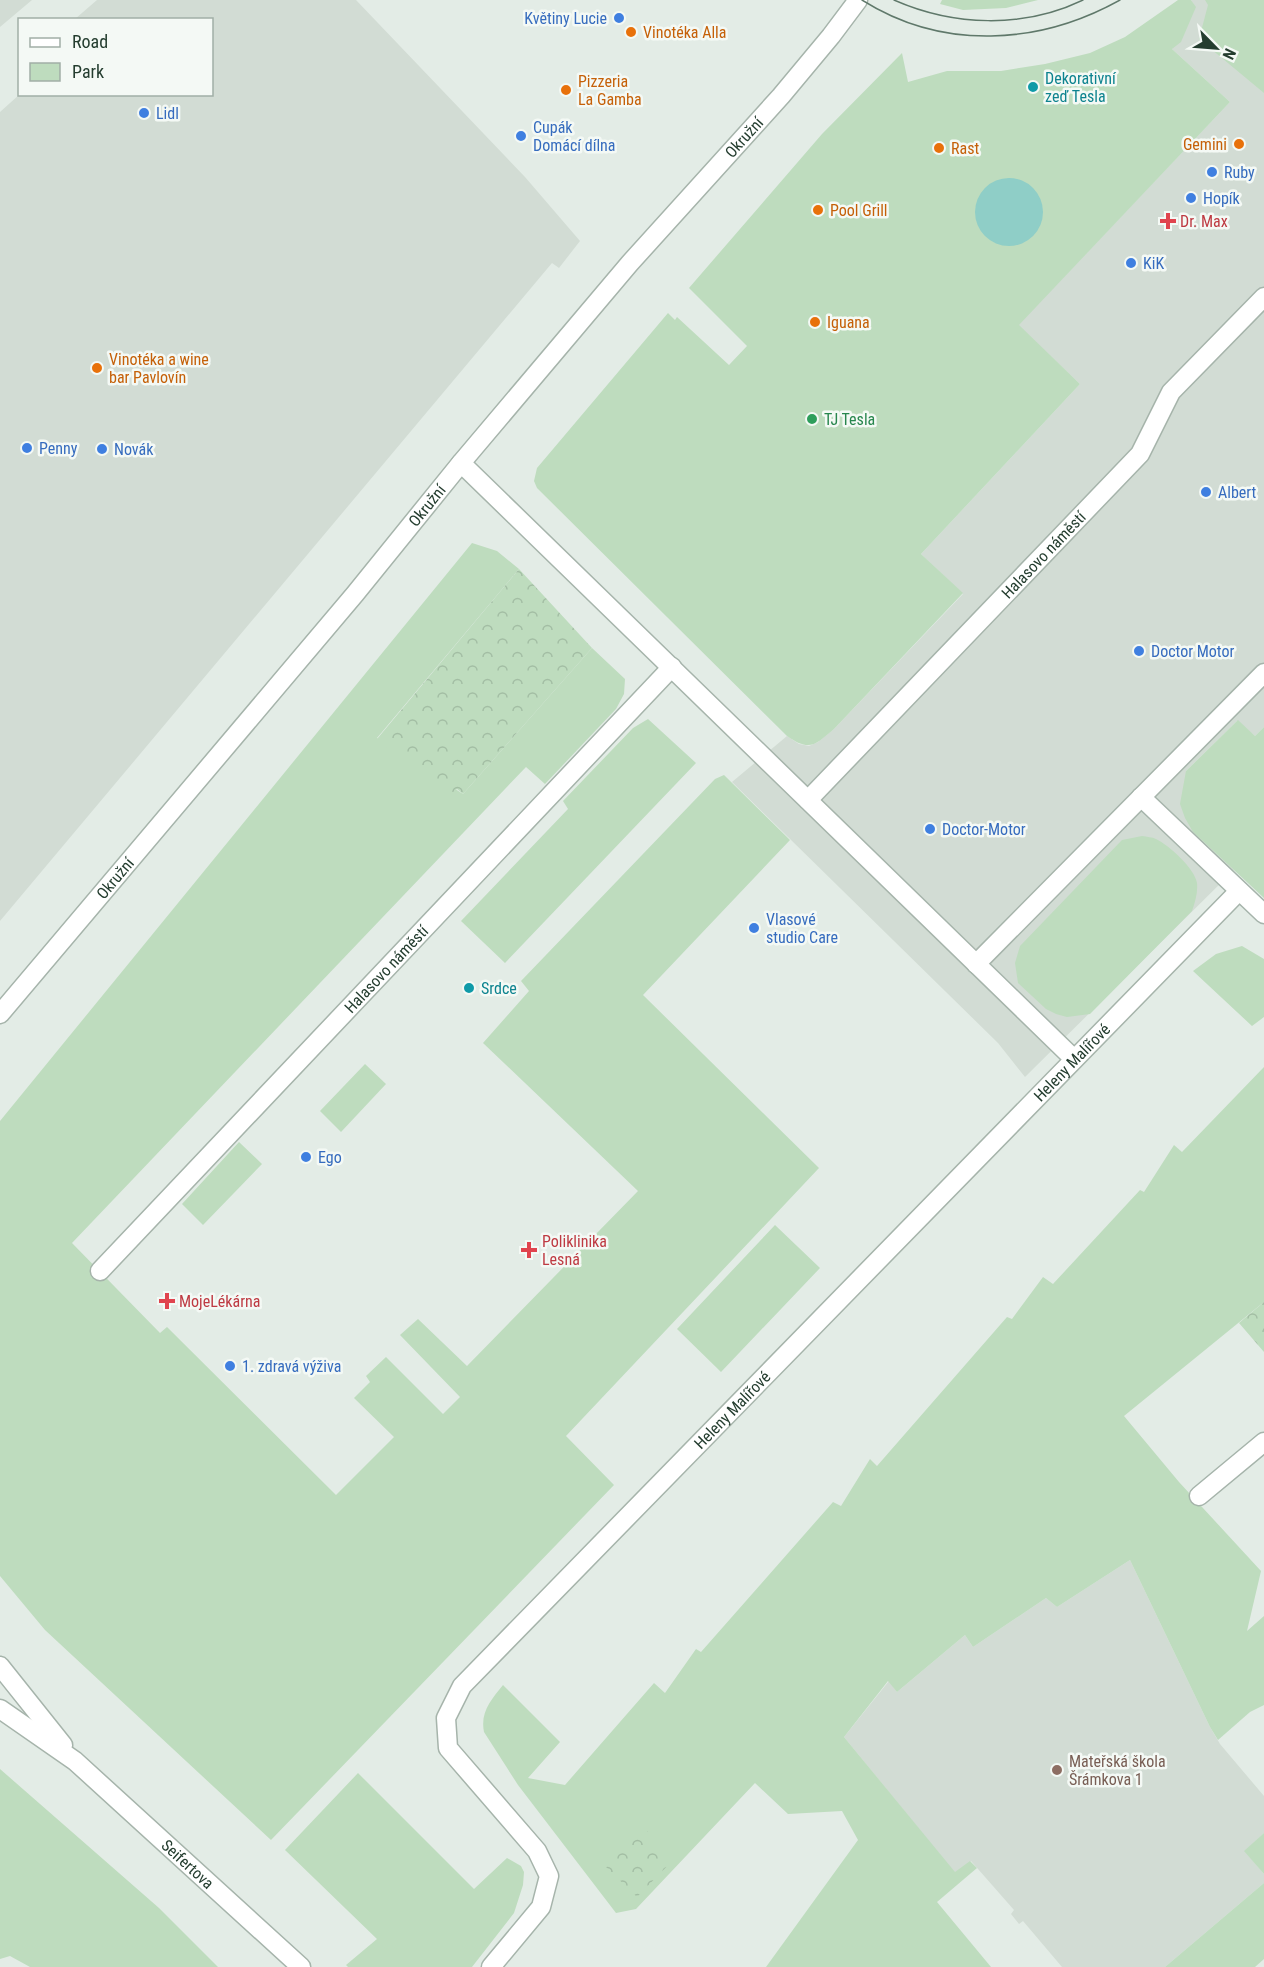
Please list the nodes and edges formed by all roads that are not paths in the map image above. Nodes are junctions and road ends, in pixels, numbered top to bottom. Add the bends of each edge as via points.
1 (858, 0) edge
2 (1264, 297) edge
3 (461, 463) junction
4 (672, 667) junction
5 (1264, 673) edge
6 (1141, 797) junction
7 (808, 800) junction
8 (1239, 891) junction
9 (1264, 914) edge
10 (976, 964) junction
11 (0, 1014) edge
12 (1074, 1059) junction
13 (99, 1271) dead end
14 (1264, 1442) edge
15 (1199, 1496) dead end
16 (0, 1666) edge
17 (0, 1709) edge
18 (75, 1761) junction
19 (301, 1967) edge
20 (491, 1967) edge

1 - 3 street, Okružní via 781,96 630,263
2 - 7 street, Halasovo náměstí via 1171,392 1140,454
3 - 4 street
3 - 11 street, Okružní
4 - 7 street
4 - 13 street, Halasovo náměstí
5 - 6 street
6 - 8 street
6 - 10 street
7 - 10 street
8 - 9 street
8 - 12 street, Heleny Malířové
10 - 12 street
12 - 20 street, Heleny Malířové via 462,1686 446,1718 448,1748 537,1851 549,1876 541,1907
14 - 15 street
16 - 18 street, Seifertova
17 - 18 street, Seifertova
18 - 19 street, Seifertova

